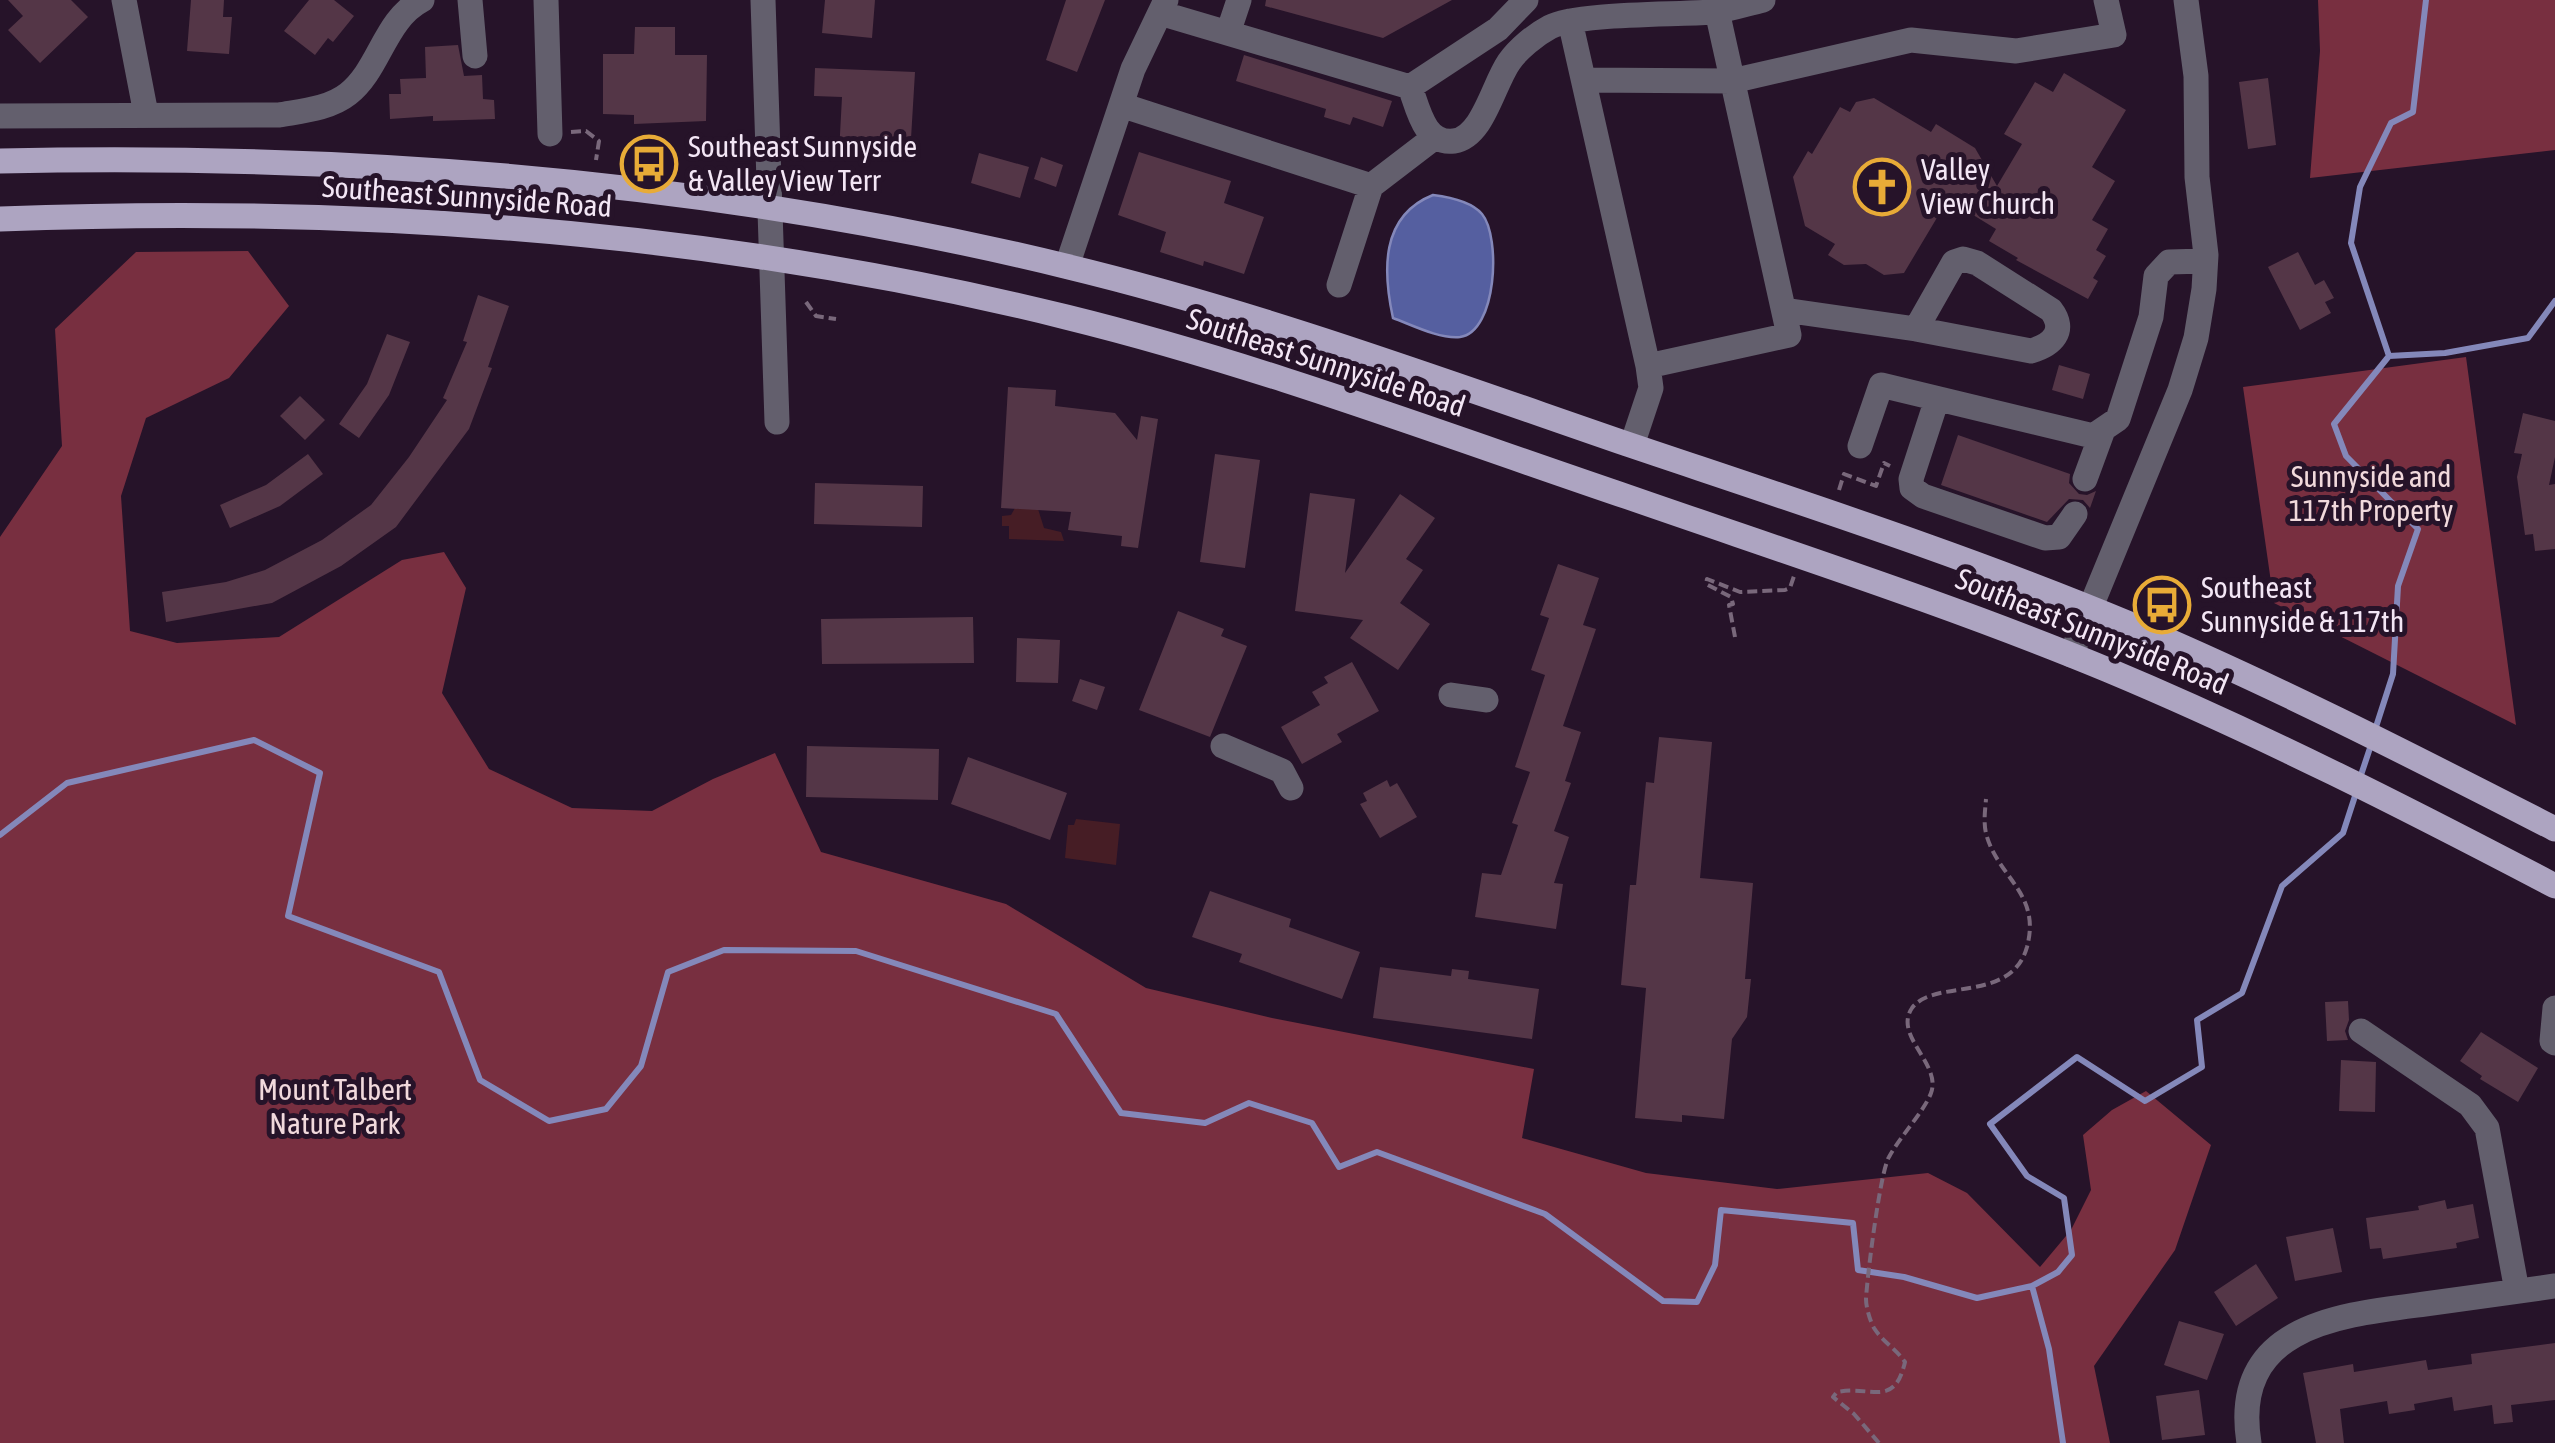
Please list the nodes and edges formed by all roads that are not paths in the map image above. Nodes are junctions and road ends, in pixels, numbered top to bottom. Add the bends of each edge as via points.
1 (124, 0) edge
2 (422, 0) edge
3 (470, 0) edge
4 (546, 0) edge
5 (764, 0) edge
6 (1239, 0) edge
7 (1526, 0) edge
8 (2106, 0) edge
9 (2186, 0) edge
10 (1751, 1) edge
11 (1163, 6) edge
12 (1717, 11) junction
13 (1570, 21) junction
14 (1228, 33) junction
15 (475, 56) dead end
16 (1584, 80) junction
17 (1732, 81) junction
18 (1410, 86) junction
19 (1121, 105) junction
20 (146, 114) junction
21 (0, 116) edge
22 (550, 134) road end
23 (1435, 137) junction
24 (0, 161) edge
25 (1371, 186) junction
26 (770, 208) junction
27 (0, 219) edge
28 (772, 260) junction
29 (2205, 261) junction
30 (1067, 266) junction
31 (1338, 285) dead end
32 (1784, 310) junction
33 (1916, 329) junction
34 (1648, 366) junction
35 (1937, 399) junction
36 (777, 422) dead end
37 (2103, 430) junction
38 (1632, 445) junction
39 (1860, 446) dead end
40 (2085, 479) dead end
41 (2075, 514) dead end
42 (2090, 608) junction
43 (2071, 655) junction
44 (1451, 695) dead end
45 (1486, 700) dead end
46 (1223, 746) dead end
47 (1292, 788) dead end
48 (2555, 829) edge
49 (2555, 886) edge
50 (2555, 1008) edge
51 (2362, 1031) dead end
52 (2555, 1043) edge
53 (2555, 1286) edge
54 (2517, 1291) junction
55 (2248, 1443) edge

1 - 20 street
2 - 20 street via 395,22 347,95 316,109
3 - 15 street
4 - 22 street
5 - 26 street
6 - 14 street
7 - 18 street via 1498,29
8 - 17 street via 2114,34 2016,51 1911,40
9 - 29 street
10 - 12 street
11 - 14 street
11 - 19 street
12 - 13 street
12 - 17 street
13 - 16 street
13 - 23 street via 1551,26 1512,58 1468,138
14 - 18 street
16 - 17 street
16 - 34 street
17 - 32 street
18 - 23 street via 1424,126
19 - 25 street
19 - 30 street
20 - 21 street
23 - 25 street
24 - 26 main road, Southeast Sunnyside Road via 309,162 593,185
25 - 31 street
26 - 28 street
26 - 30 main road, Southeast Sunnyside Road
27 - 28 main road, Southeast Sunnyside Road via 160,215 421,222
28 - 36 street
28 - 43 main road, Southeast Sunnyside Road via 944,290 1221,360
29 - 37 street via 2169,262 2156,276 2136,372 2118,419
29 - 42 street via 2196,338 2180,390
30 - 38 main road, Southeast Sunnyside Road via 1216,306
32 - 33 street
32 - 34 street via 1789,335
33 - 33 street via 2031,351 2048,346 2058,319 1963,259 1954,262
34 - 38 street via 1652,388
35 - 37 street via 2068,432 2093,436
35 - 39 street via 1881,385
35 - 41 street via 1912,488 2045,538 2059,537
37 - 40 street
38 - 42 main road, Southeast Sunnyside Road
42 - 43 street
42 - 48 main road, Southeast Sunnyside Road via 2298,700
43 - 49 main road, Southeast Sunnyside Road via 2276,743
44 - 45 street
46 - 47 street via 1282,771
50 - 52 street
51 - 54 street via 2470,1104 2487,1128
53 - 54 street
54 - 55 street via 2356,1313 2288,1338 2255,1378

